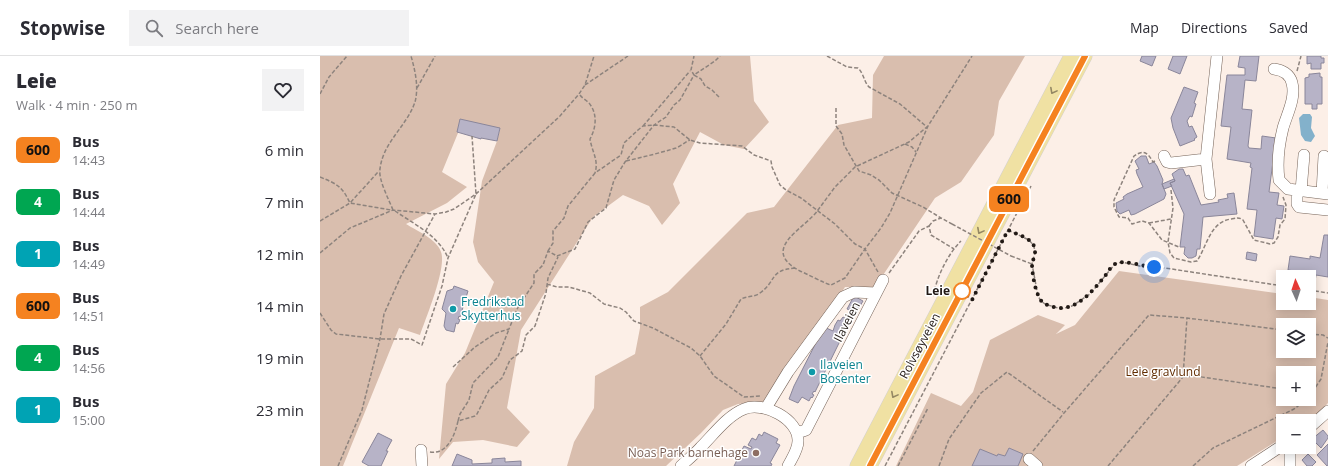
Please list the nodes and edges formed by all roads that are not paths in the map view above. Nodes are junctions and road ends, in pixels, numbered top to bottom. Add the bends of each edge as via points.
1 (1071, 56) edge
2 (1085, 56) edge
3 (1217, 56) edge
4 (1274, 68) dead end
5 (1304, 155) dead end
6 (1324, 156) dead end
7 (1164, 157) road end
8 (1206, 159) junction
9 (1299, 191) junction
10 (1325, 193) edge
11 (1210, 194) dead end
12 (1328, 210) edge
13 (883, 280) road end
14 (876, 293) junction
15 (766, 408) junction
16 (1328, 411) edge
17 (1316, 422) edge
18 (797, 433) junction
19 (1276, 449) edge
20 (425, 451) road end
21 (1290, 454) edge
22 (422, 466) edge
23 (681, 466) edge
24 (788, 466) edge
25 (857, 466) edge
26 (870, 466) edge
27 (1251, 466) edge
28 (1290, 466) edge

1 -> 25 main road, Rolvsøyveien
2 - 26 main road, Rolvsøyveien
3 - 8 street
4 - 9 street via 1285,73 1293,85 1291,105 1283,130 1279,180 1288,189
5 - 9 street
6 - 10 street
7 - 8 street via 1166,162 1171,163
8 - 11 street
9 - 10 street
9 - 12 street via 1299,207
13 - 14 street, Ilaveien
14 - 15 street via 854,292 843,297 788,372
14 - 18 street, Ilaveien via 806,430
15 - 18 street via 786,419
15 - 23 street via 750,407 731,417
16 - 17 street
18 - 24 street via 797,450
19 - 27 street
20 - 22 street
21 - 28 street

